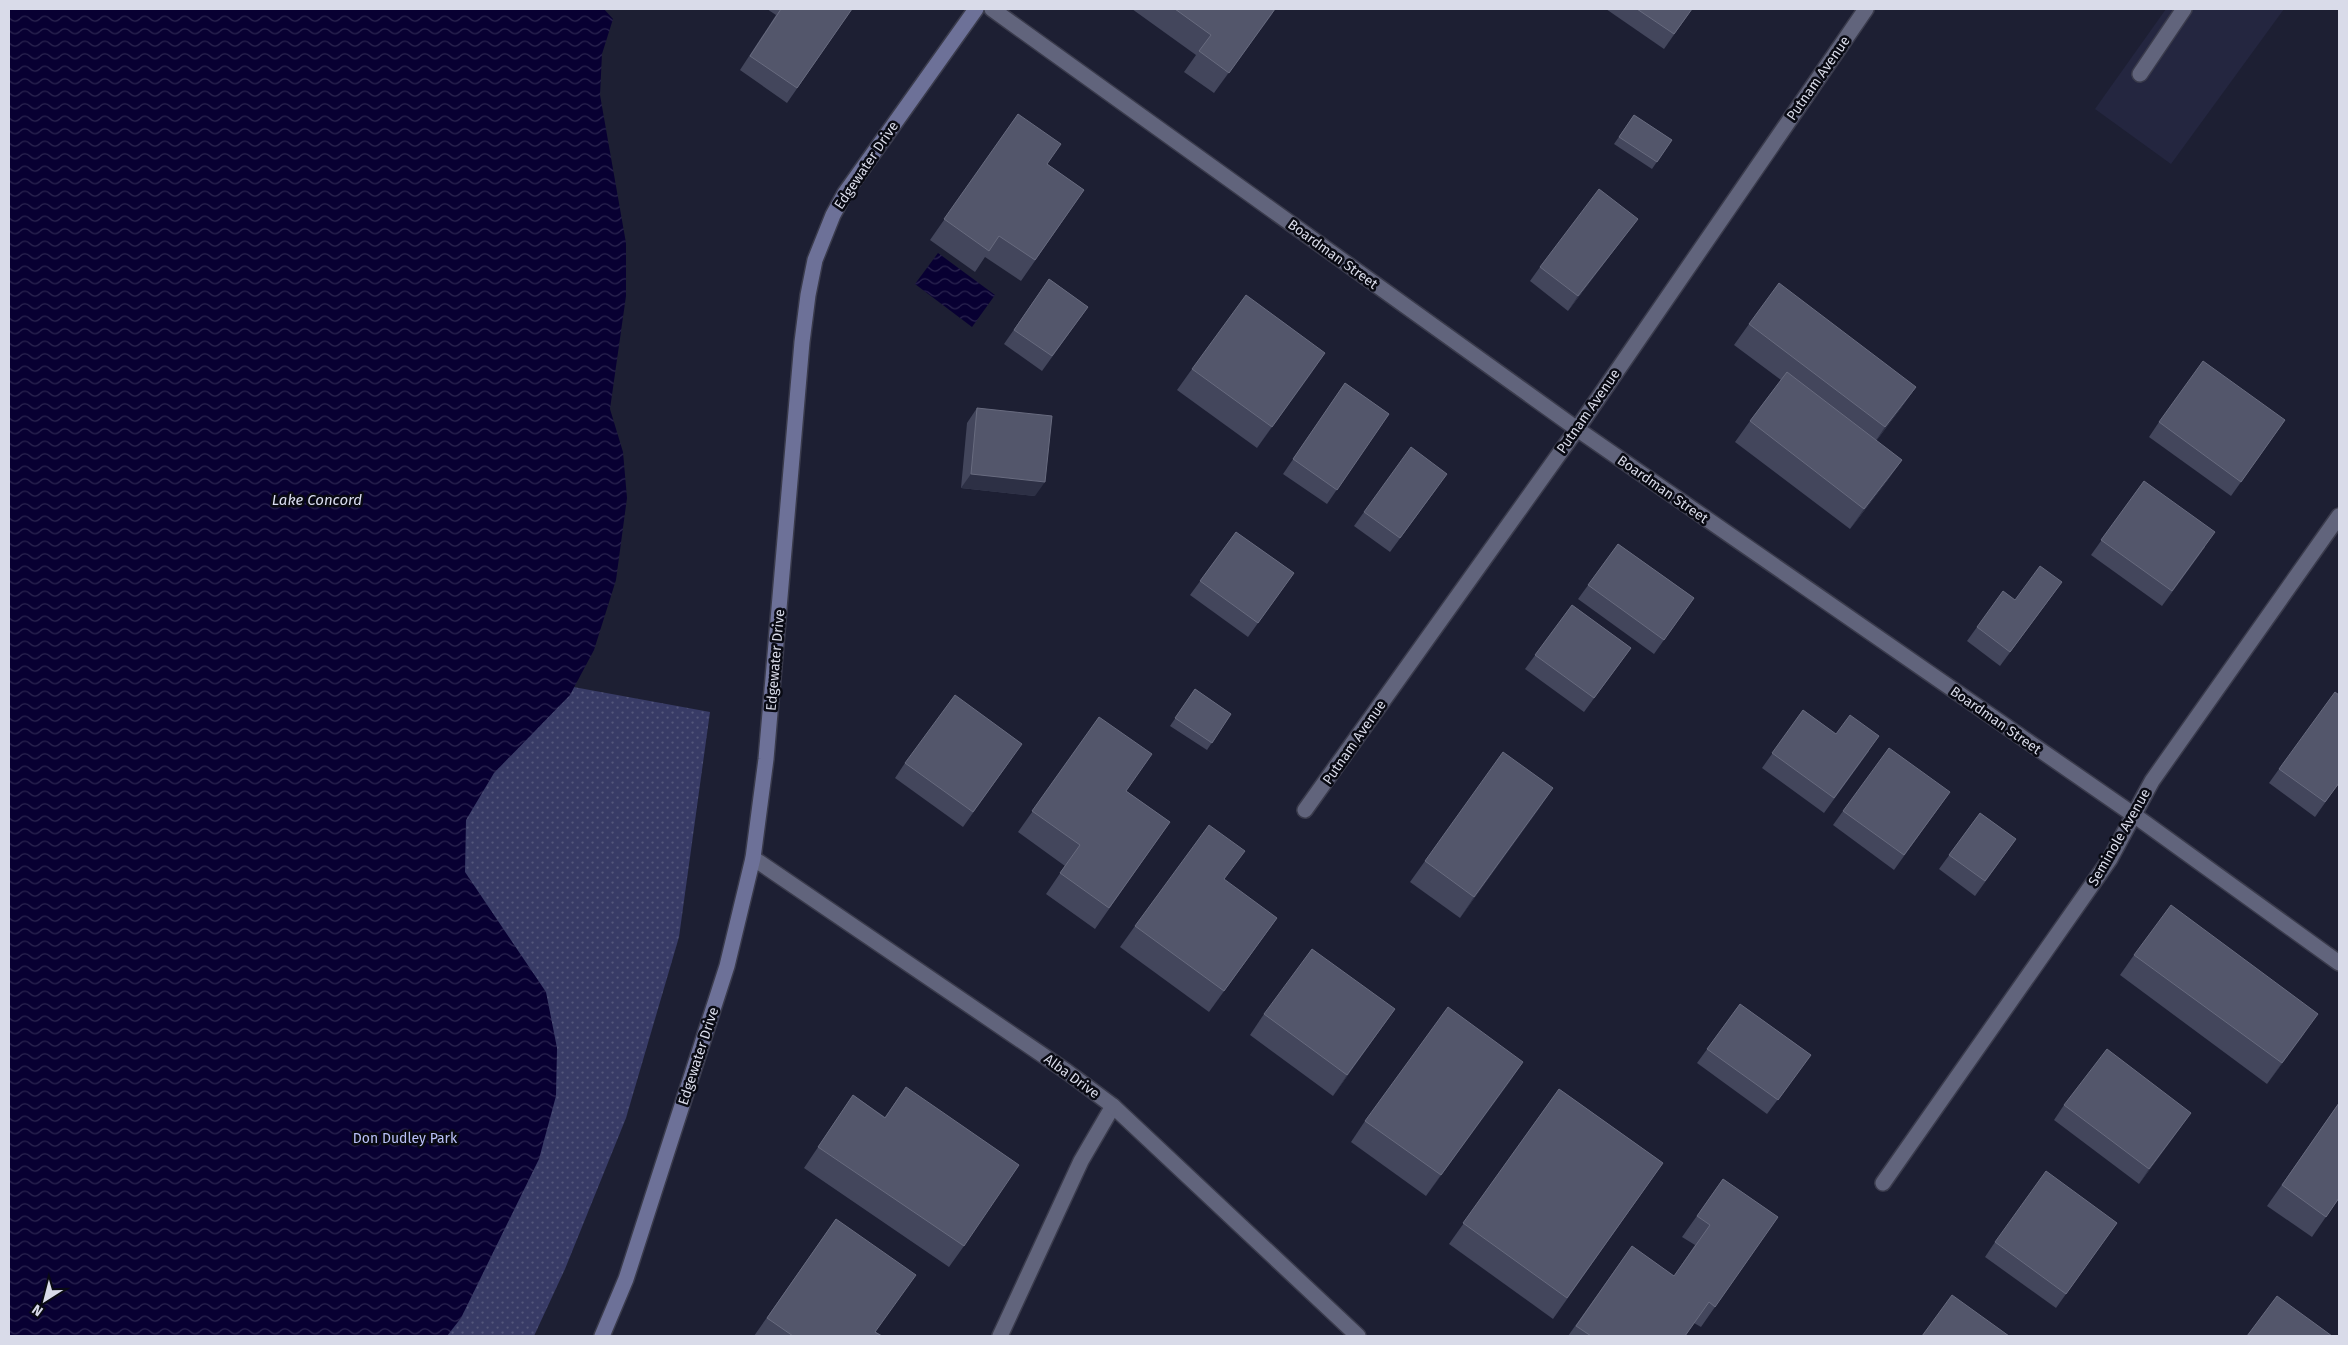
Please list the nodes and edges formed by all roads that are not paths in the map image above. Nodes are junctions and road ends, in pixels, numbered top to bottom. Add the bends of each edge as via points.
1 (976, 9) edge
2 (992, 9) edge
3 (1866, 9) edge
4 (2184, 9) edge
5 (2140, 74) dead end
6 (1576, 429) junction
7 (2339, 516) edge
8 (1305, 810) dead end
9 (2134, 815) junction
10 (753, 858) junction
11 (2339, 964) edge
12 (1113, 1106) junction
13 (1883, 1183) dead end
14 (602, 1336) edge
15 (1000, 1336) edge
16 (1358, 1336) edge

1 - 10 street, Edgewater Drive via 845,193 815,260 802,342 766,759
2 - 6 street, Boardman Street
3 - 6 street, Putnam Avenue
4 - 5 street
6 - 8 street, Putnam Avenue
6 - 9 street, Boardman Street
7 - 9 street, Seminole Avenue via 2152,781
9 - 11 street, Boardman Street
9 - 13 street, Seminole Avenue via 2110,859
10 - 12 street, Alba Drive
10 - 14 street, Edgewater Drive via 727,966 626,1279
12 - 15 street via 1081,1161
12 - 16 street, Alba Drive

